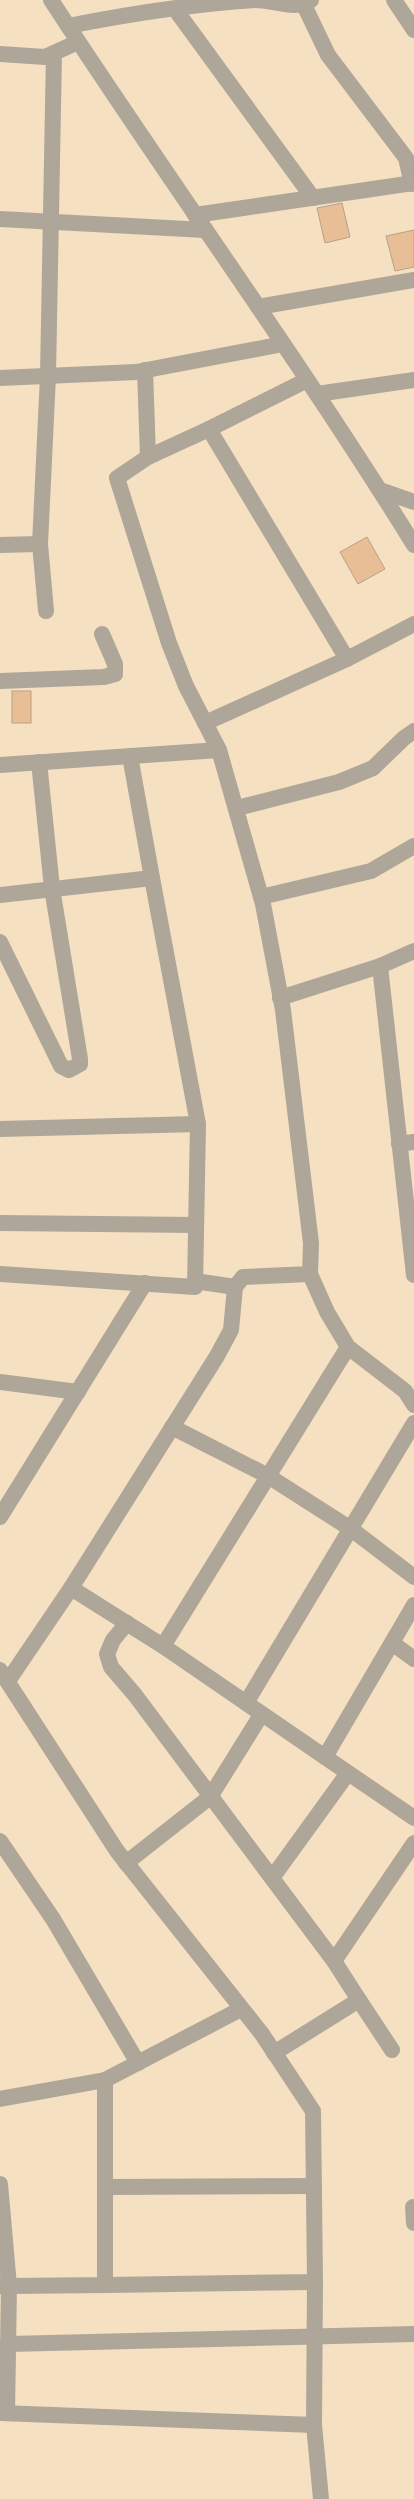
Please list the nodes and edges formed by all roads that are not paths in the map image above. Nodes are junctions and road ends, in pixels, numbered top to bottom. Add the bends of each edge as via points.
1 (51, 0) edge
2 (394, 0) edge
3 (308, 2) edge
4 (175, 9) junction
5 (68, 26) junction
6 (414, 30) edge
7 (78, 42) junction
8 (54, 53) junction
9 (0, 54) edge
10 (413, 184) edge
11 (313, 198) junction
12 (195, 215) junction
13 (0, 219) edge
14 (50, 222) junction
15 (205, 230) junction
16 (414, 280) edge
17 (258, 307) junction
18 (283, 344) junction
19 (144, 370) junction
20 (48, 376) junction
21 (0, 378) edge
22 (307, 380) junction
23 (414, 380) edge
24 (317, 394) junction
25 (209, 429) junction
26 (148, 457) junction
27 (380, 490) junction
28 (414, 502) edge
29 (40, 544) junction
30 (0, 545) edge
31 (414, 545) edge
32 (46, 612) dead end
33 (414, 624) edge
34 (102, 634) dead end
35 (347, 659) junction
36 (0, 681) edge
37 (205, 723) junction
38 (414, 731) edge
39 (219, 750) junction
40 (130, 756) junction
41 (39, 762) junction
42 (0, 765) edge
43 (237, 808) junction
44 (414, 846) edge
45 (152, 878) junction
46 (52, 888) junction
47 (0, 895) edge
48 (261, 897) junction
49 (0, 942) edge
50 (414, 951) edge
51 (380, 966) junction
52 (280, 998) junction
53 (198, 1124) junction
54 (0, 1129) edge
55 (406, 1143) edge
56 (0, 1223) edge
57 (196, 1225) junction
58 (0, 1274) edge
59 (310, 1274) junction
60 (414, 1274) edge
61 (195, 1281) junction
62 (145, 1283) junction
63 (235, 1287) junction
64 (348, 1347) junction
65 (0, 1382) edge
66 (409, 1388) edge
67 (78, 1392) junction
68 (414, 1405) edge
69 (414, 1423) edge
70 (172, 1427) junction
71 (268, 1476) junction
72 (2, 1507) edge
73 (351, 1530) junction
74 (414, 1577) edge
75 (71, 1588) junction
76 (414, 1605) edge
77 (127, 1623) junction
78 (392, 1643) junction
79 (163, 1646) junction
80 (414, 1659) edge
81 (3, 1675) edge
82 (246, 1703) junction
83 (261, 1715) junction
84 (325, 1757) junction
85 (348, 1773) junction
86 (210, 1797) junction
87 (414, 1818) edge
88 (0, 1841) edge
89 (414, 1843) edge
90 (126, 1863) junction
91 (272, 1878) junction
92 (334, 1961) junction
93 (359, 2000) junction
94 (241, 2009) junction
95 (392, 2050) dead end
96 (274, 2053) junction
97 (138, 2063) junction
98 (105, 2080) junction
99 (0, 2099) edge
100 (0, 2184) edge
101 (314, 2186) junction
102 (105, 2187) junction
103 (414, 2207) edge
104 (414, 2223) edge
105 (315, 2282) junction
106 (105, 2285) junction
107 (4, 2286) edge
108 (414, 2334) edge
109 (315, 2336) junction
110 (8, 2344) junction
111 (3, 2413) edge
112 (314, 2425) junction
113 (321, 2499) edge

1 - 5 street
2 - 6 street
3 - 4 street via 257,0
3 - 10 street via 328,55 406,158
4 - 5 street
4 - 11 street
5 - 7 street
7 - 8 street
7 - 12 street
8 - 9 street via 45,57
8 - 14 street
10 - 11 street
11 - 12 street
12 - 15 street
13 - 14 street
14 - 15 street
14 - 20 street
15 - 17 street
16 - 17 street
17 - 18 street
18 - 19 street
18 - 22 street
19 - 20 street
19 - 26 street
20 - 21 street
20 - 29 street
22 - 24 street
22 - 25 street
23 - 24 street
24 - 27 street
25 - 26 street
25 - 35 street
26 - 37 street via 117,478 168,643
27 - 28 street
27 - 31 street
29 - 30 street
29 - 32 street
33 - 35 street
34 - 36 street via 115,664 115,674 104,677
35 - 37 street
37 - 39 street
38 - 43 street via 373,768 339,782
39 - 40 street
39 - 43 street
40 - 41 street
40 - 45 street
41 - 42 street
41 - 46 street
43 - 48 street
44 - 48 street via 371,871
45 - 46 street
45 - 53 street
46 - 47 street
46 - 49 street via 80,1059 80,1064 75,1068 69,1070 61,1066
48 - 52 street
50 - 51 street
51 - 52 street
51 - 55 street
52 - 59 street via 312,1243
53 - 54 street
53 - 57 street
55 - 60 street
56 - 57 street
57 - 61 street
58 - 62 street
59 - 63 street via 243,1277
59 - 64 street via 327,1312
61 - 62 street via 195,1287
61 - 63 street
62 - 67 street
63 - 70 street via 231,1330
64 - 66 street
64 - 71 street
65 - 67 street
66 - 68 street
67 - 72 street
69 - 73 street
70 - 71 street
70 - 75 street
71 - 73 street
71 - 79 street
73 - 74 street
73 - 82 street
75 - 77 street
75 - 81 street
76 - 78 street
77 - 79 street
77 - 86 street via 113,1640 106,1654 111,1667 135,1695
78 - 80 street
78 - 84 street
79 - 82 street
81 - 90 street
82 - 83 street
83 - 84 street
83 - 86 street
84 - 85 street
85 - 87 street
85 - 91 street
86 - 90 street
86 - 91 street
88 - 97 street via 53,1919
89 - 92 street
90 - 94 street
91 - 92 street
92 - 93 street
93 - 95 street
93 - 96 street
94 - 96 street
94 - 97 street
96 - 101 street via 313,2111
97 - 98 street
98 - 99 street
98 - 102 street
100 - 107 street
101 - 102 street
101 - 105 street
102 - 106 street
103 - 104 street
105 - 106 street
105 - 109 street
106 - 107 street
107 - 110 street
108 - 109 street
109 - 110 street
109 - 112 street
110 - 111 street
111 - 112 street
112 - 113 street

